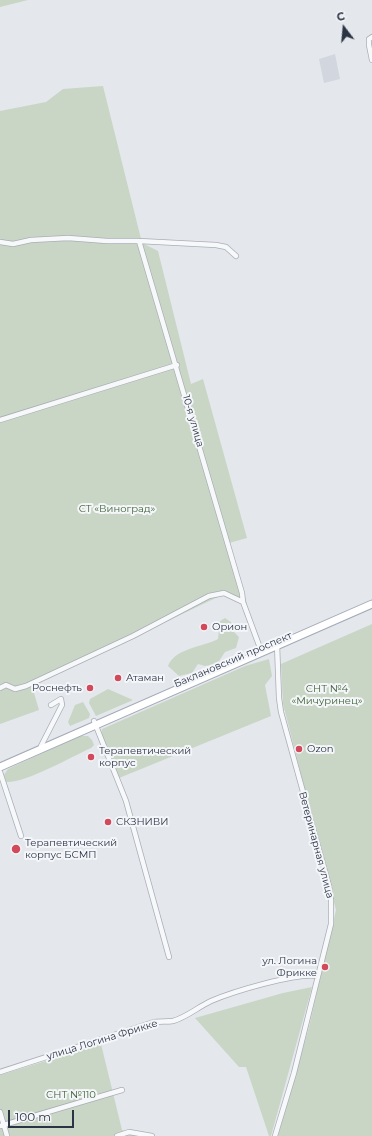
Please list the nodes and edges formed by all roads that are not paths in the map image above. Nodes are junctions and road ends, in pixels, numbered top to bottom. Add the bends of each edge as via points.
1 (371, 38) edge
2 (372, 60) edge
3 (140, 241) junction
4 (0, 242) edge
5 (236, 256) dead end
6 (177, 365) junction
7 (0, 420) edge
8 (372, 600) edge
9 (243, 602) junction
10 (372, 604) edge
11 (277, 644) junction
12 (260, 648) junction
13 (0, 688) edge
14 (51, 705) dead end
15 (95, 723) junction
16 (40, 746) junction
17 (0, 763) edge
18 (0, 767) edge
19 (0, 772) edge
20 (21, 836) dead end
21 (169, 957) dead end
22 (318, 976) junction
23 (0, 1072) edge
24 (122, 1090) dead end
25 (0, 1112) edge
26 (2, 1125) edge
27 (7, 1136) edge
28 (117, 1136) edge
29 (152, 1136) edge
30 (275, 1136) edge

1 - 2 street via 368,45
3 - 4 street via 68,238 31,240 13,244
3 - 5 street via 222,246
3 - 6 street, 10-я улица
6 - 7 street
6 - 9 street, 10-я улица
8 - 12 main road, Баклановский проспект
9 - 12 street, 10-я улица
9 - 13 street via 224,593 209,596 133,636 26,686 15,688 6,685
10 - 11 main road, Баклановский проспект
11 - 15 main road, Баклановский проспект
11 - 22 street, Ветеринарная улица via 279,698 283,719 332,900 331,924
12 - 15 main road, Баклановский проспект
14 - 16 street via 61,699 62,705
15 - 16 main road
15 - 18 main road
15 - 21 street via 126,801
16 - 17 main road
19 - 20 street
22 - 23 street, улица Логина Фрикке via 296,976 233,994 212,1001 172,1021 154,1022
22 - 30 street, Ветеринарная улица
24 - 26 street
25 - 26 street
26 - 27 street
28 - 29 street via 129,1132

